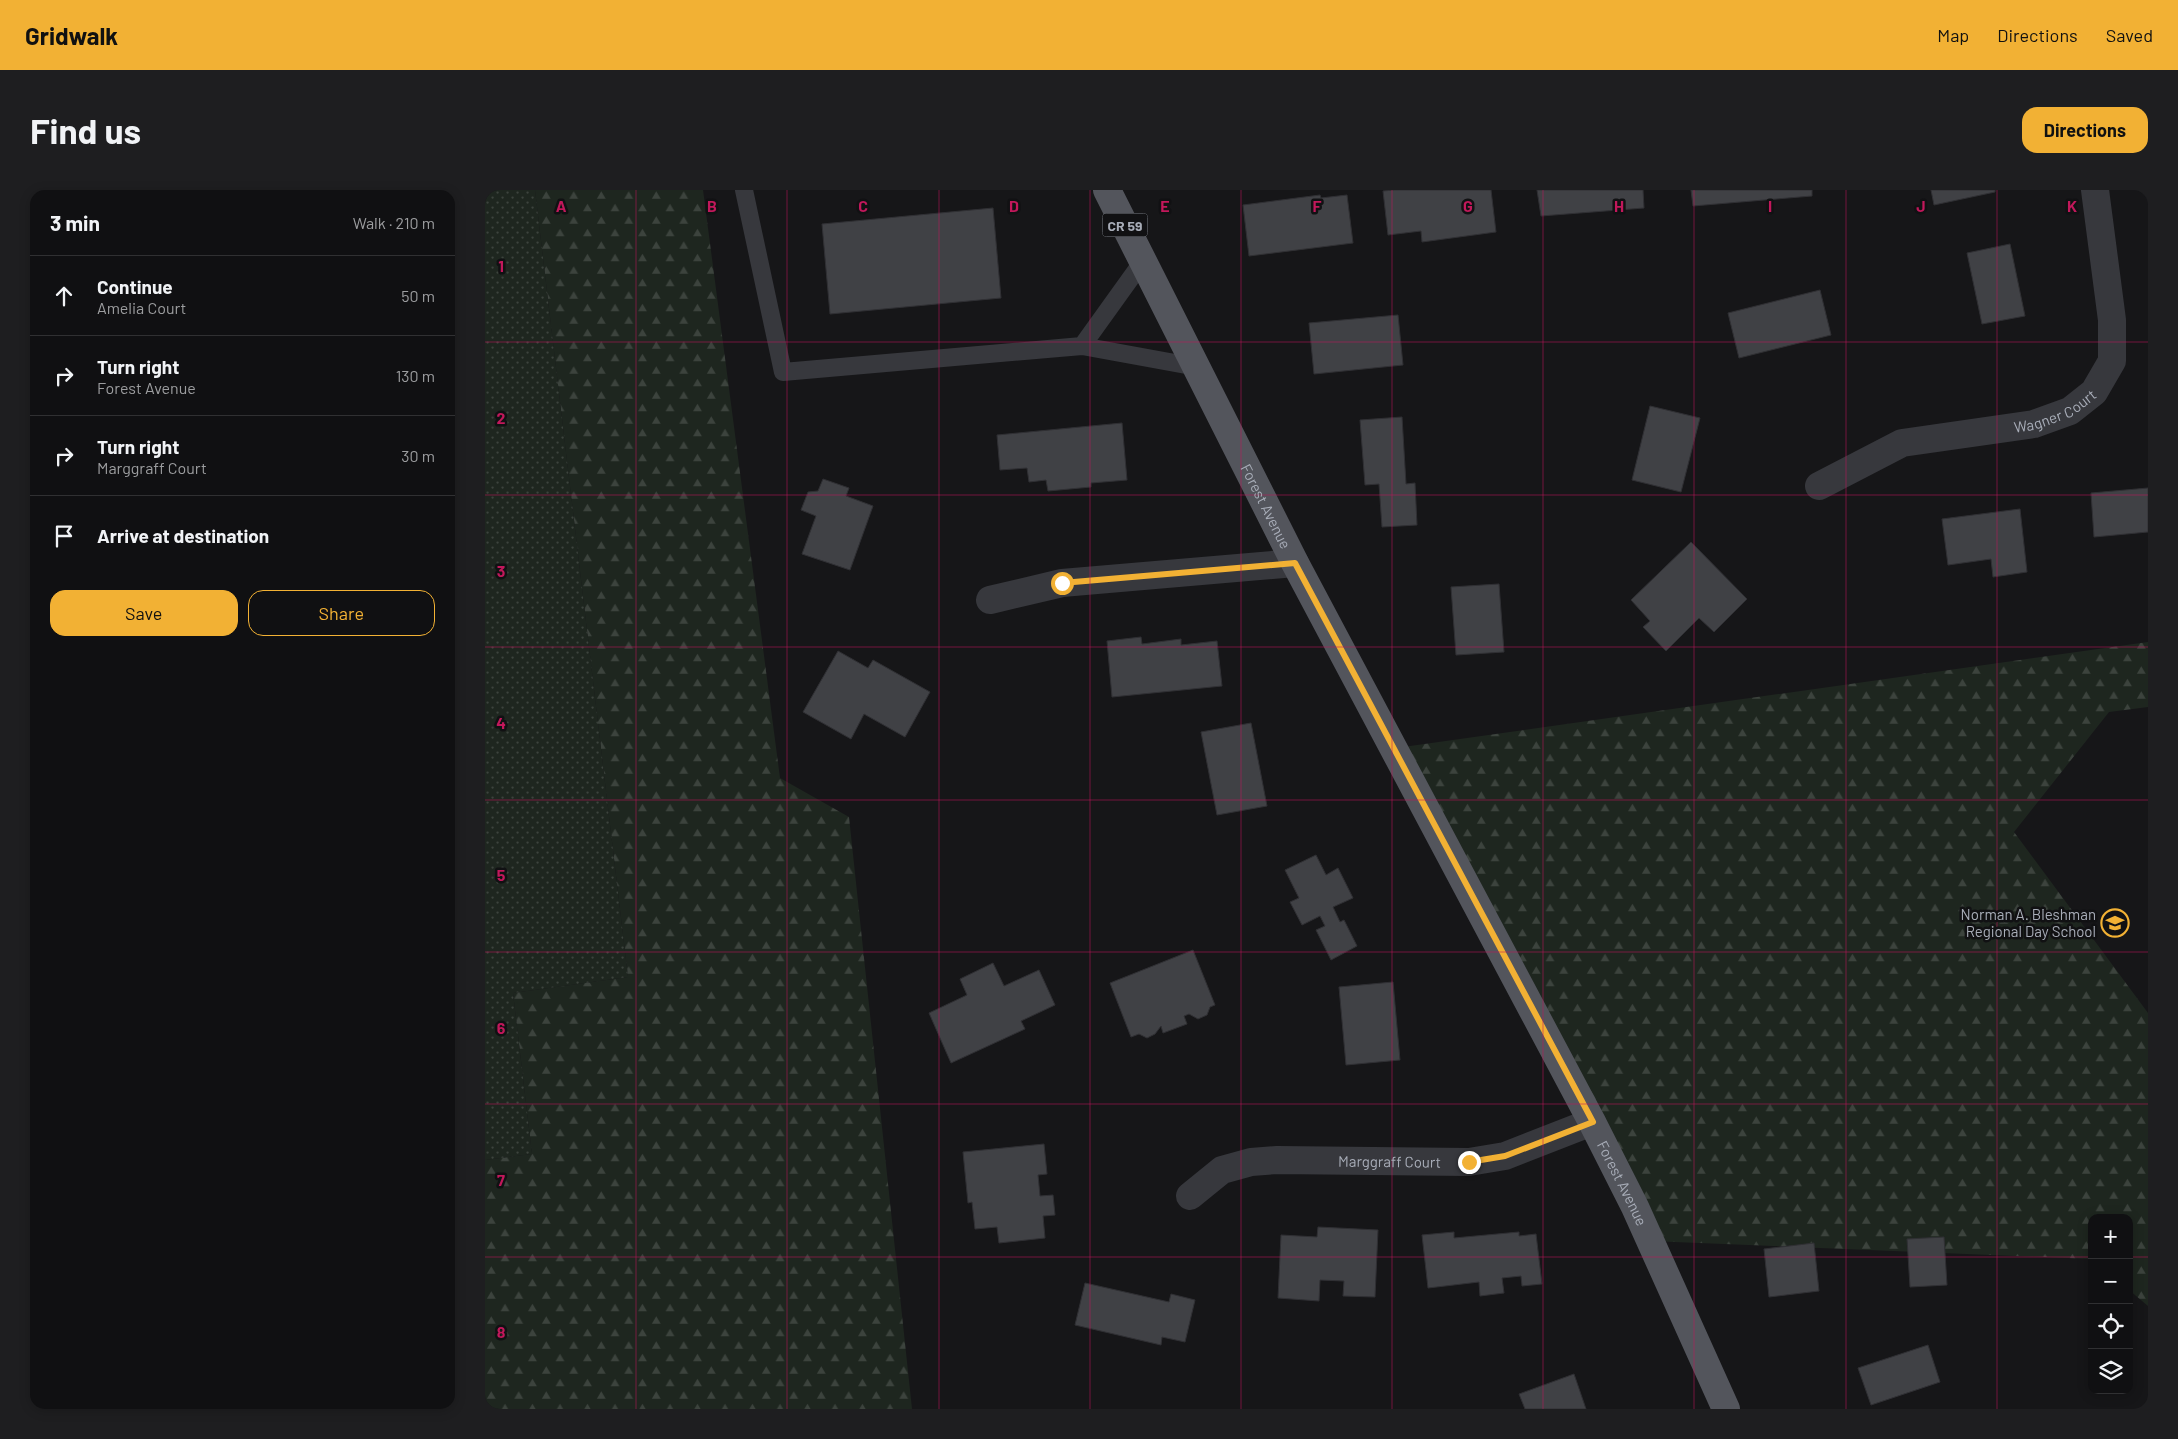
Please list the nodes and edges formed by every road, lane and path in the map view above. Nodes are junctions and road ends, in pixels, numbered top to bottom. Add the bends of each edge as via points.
1 (744, 190) edge
2 (1107, 190) edge
3 (2095, 190) edge
4 (1143, 261) junction
5 (1082, 346) junction
6 (1197, 367) junction
7 (1819, 486) dead end
8 (1295, 563) junction
9 (990, 600) dead end
10 (1593, 1122) junction
11 (1190, 1196) dead end
12 (1726, 1409) edge

1 - 5 lane via 783,372
2 - 4 main road, Forest Avenue / CR 59
3 - 7 street, Wagner Court via 2112,329 2112,361 2094,392 2070,411 2034,424 1902,443
4 - 5 lane
4 - 6 main road, Forest Avenue / CR 59
5 - 6 lane
6 - 8 main road, Forest Avenue / CR 59
8 - 9 street via 1062,583
8 - 10 main road, Forest Avenue / CR 59
10 - 11 street, Marggraff Court via 1505,1156 1469,1162 1251,1162 1222,1170
10 - 12 main road, Forest Avenue / CR 59

